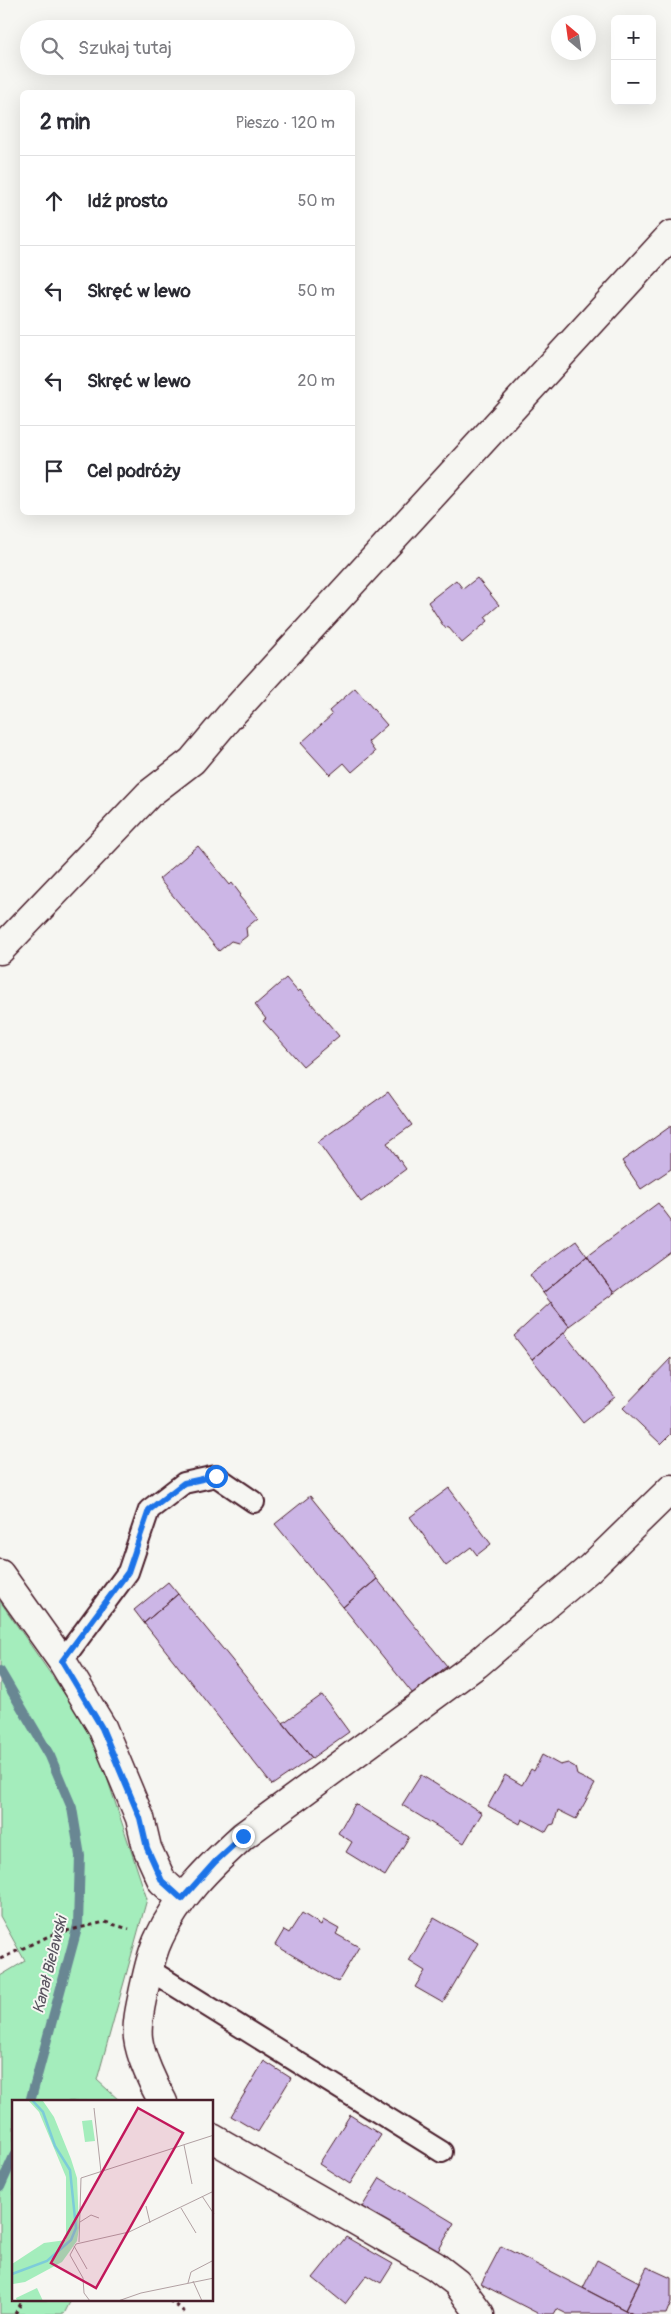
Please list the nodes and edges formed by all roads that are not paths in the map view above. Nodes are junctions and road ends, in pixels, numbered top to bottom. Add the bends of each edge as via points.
1 (671, 235) edge
2 (0, 950) edge
3 (671, 1489) edge
4 (254, 1502) dead end
5 (0, 1574) edge
6 (62, 1661) junction
7 (182, 1899) junction
8 (148, 1969) junction
9 (162, 2100) edge
10 (214, 2139) edge
11 (442, 2152) dead end
12 (480, 2314) edge

1 - 2 street via 192,761 149,794
3 - 7 street via 590,1568 477,1664 243,1836
4 - 6 lane via 216,1476 184,1483 149,1510 128,1572
5 - 6 street
6 - 7 street via 102,1728 140,1818 147,1848 162,1881
7 - 8 street via 158,1938
8 - 9 street via 138,2038
8 - 11 lane
10 - 12 street via 434,2266 457,2283

